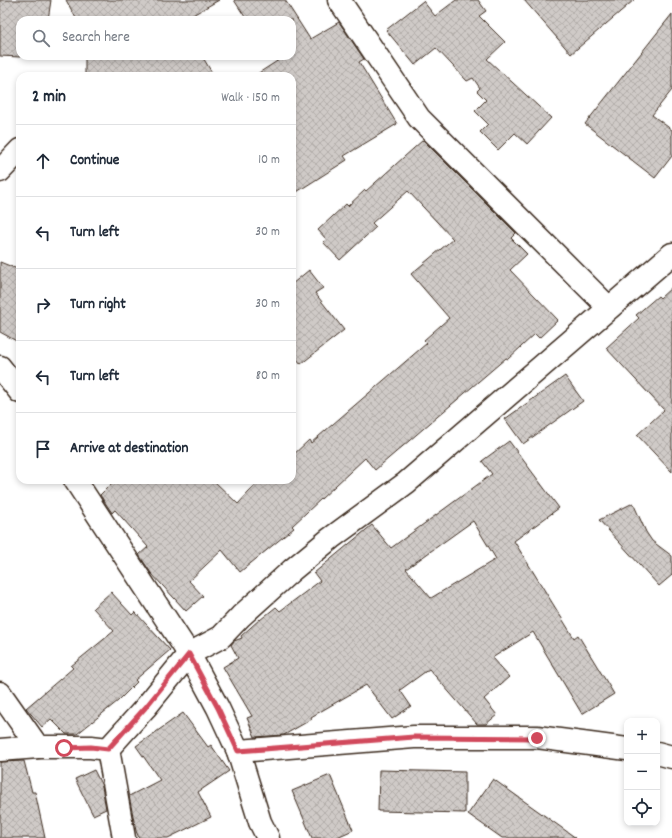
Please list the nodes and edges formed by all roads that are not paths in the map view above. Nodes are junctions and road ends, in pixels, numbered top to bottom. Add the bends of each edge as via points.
1 (339, 0) edge
2 (16, 154) edge
3 (0, 171) edge
4 (672, 254) edge
5 (609, 308) junction
6 (0, 367) edge
7 (16, 387) edge
8 (78, 484) edge
9 (189, 654) junction
10 (0, 693) edge
11 (38, 747) junction
12 (108, 749) junction
13 (624, 749) edge
14 (0, 750) edge
15 (238, 751) junction
16 (660, 754) edge
17 (672, 756) edge
18 (124, 838) edge
19 (268, 838) edge

1 - 5 street via 419,118
2 - 3 street
4 - 5 street
5 - 9 street via 406,483 292,570 221,637
6 - 7 street
8 - 9 street
9 - 12 street
9 - 15 street
10 - 11 street
11 - 12 street
11 - 14 street
12 - 18 street
13 - 15 street via 537,738 414,737
15 - 19 street via 260,822
16 - 17 street

